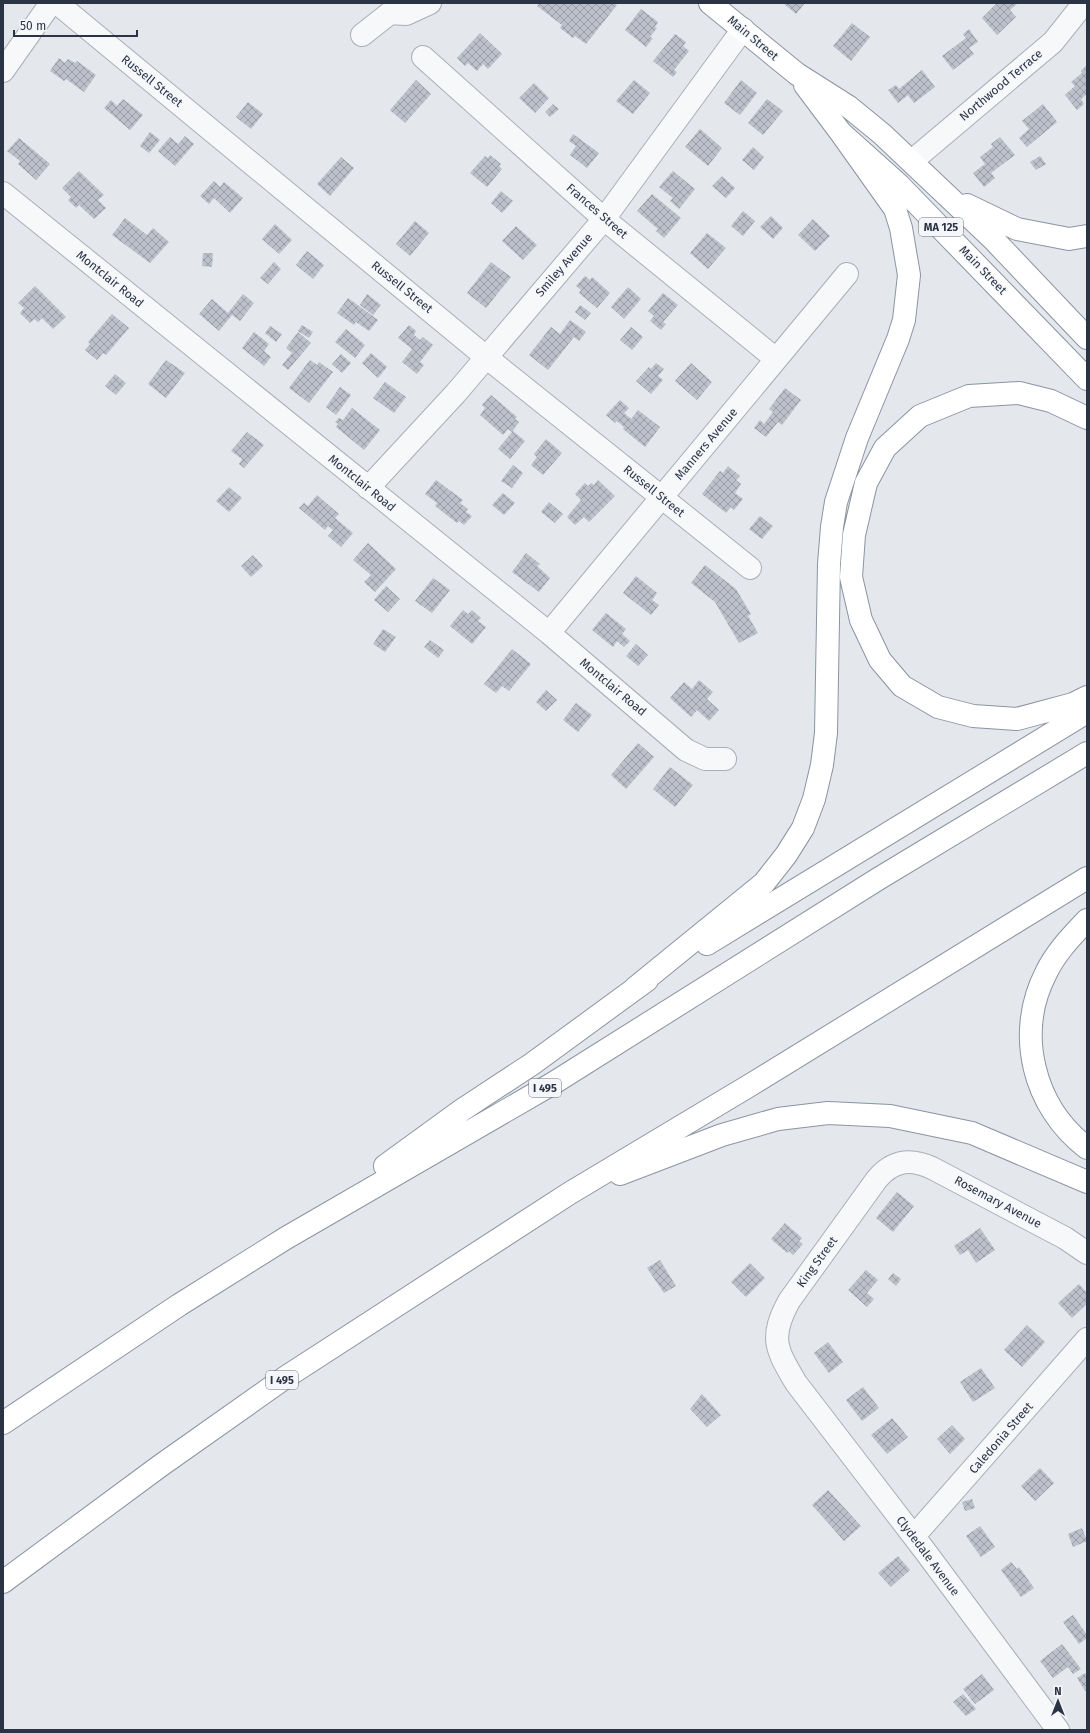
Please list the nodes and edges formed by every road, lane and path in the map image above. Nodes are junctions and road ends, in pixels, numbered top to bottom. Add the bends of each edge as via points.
1 (51, 3) edge
2 (57, 3) edge
3 (430, 3) edge
4 (710, 3) edge
5 (1082, 13) edge
6 (743, 29) junction
7 (362, 35) dead end
8 (423, 57) dead end
9 (3, 71) edge
10 (797, 74) junction
11 (841, 133) junction
12 (912, 161) junction
13 (3, 193) edge
14 (950, 196) junction
15 (604, 219) junction
16 (1087, 236) edge
17 (847, 274) dead end
18 (1087, 338) edge
19 (486, 357) junction
20 (776, 359) junction
21 (1087, 379) edge
22 (1087, 418) edge
23 (368, 488) junction
24 (662, 498) junction
25 (750, 568) dead end
26 (549, 633) junction
27 (1087, 697) edge
28 (1087, 712) edge
29 (1087, 754) edge
30 (725, 759) dead end
31 (1087, 878) edge
32 (1087, 920) edge
33 (635, 988) junction
34 (1087, 1148) edge
35 (905, 1161) joint
36 (1087, 1182) edge
37 (570, 1193) junction
38 (286, 1238) junction
39 (1087, 1253) edge
40 (1087, 1339) edge
41 (796, 1383) joint
42 (3, 1423) edge
43 (914, 1536) junction
44 (3, 1582) edge
45 (1058, 1730) edge

1 - 9 street
2 - 19 street, Russell Street
3 - 7 street via 406,14 390,13
4 - 6 highway, Main Street / MA 125
5 - 12 street, Northwood Terrace via 1053,42
6 - 10 highway, Main Street / MA 125
6 - 15 street, Smiley Avenue
8 - 15 street, Frances Street
10 - 11 highway, Main Street / MA 125
10 - 12 highway, Main Street / MA 125 via 849,107
11 - 21 highway, Main Street / MA 125 via 904,190
11 - 33 highway via 895,209 909,275 904,320 898,339 857,438 836,502 829,564 826,733 814,799 803,828 764,883
12 - 14 highway, Main Street / MA 125
13 - 23 street, Montclair Road
14 - 16 highway via 1017,229 1069,239
14 - 18 highway, Main Street / MA 125
15 - 19 street, Smiley Avenue
15 - 20 street, Frances Street
17 - 20 street, Manners Avenue
19 - 23 street, Smiley Avenue
19 - 24 street, Russell Street
20 - 24 street, Manners Avenue
22 - 27 highway via 1051,401 1019,394 969,396 920,416 885,448 866,483 854,535 851,577 861,620 880,660 902,686 938,707 973,716 1017,719 1073,704
23 - 26 street, Montclair Road
24 - 25 street, Russell Street
24 - 26 street, Manners Avenue
26 - 30 street, Montclair Road via 686,750 705,759
28 - 33 highway
29 - 38 highway, I 495 via 871,883 552,1084
31 - 37 highway, I 495
32 - 34 highway via 1057,954 1046,972 1037,991 1030,1030 1033,1064 1047,1101 1066,1129
33 - 38 highway
35 - 39 street, Rosemary Avenue via 919,1162 932,1168 1065,1238
35 - 41 street, King Street via 891,1166 877,1179 789,1301 778,1323 777,1343
36 - 37 highway via 972,1133 890,1116 828,1113 778,1119 722,1135
37 - 44 highway, I 495 via 286,1378 154,1470
38 - 42 highway, I 495 via 179,1305
40 - 43 street, Caledonia Street
41 - 43 street, Clydedale Avenue
43 - 45 street, Clydedale Avenue

